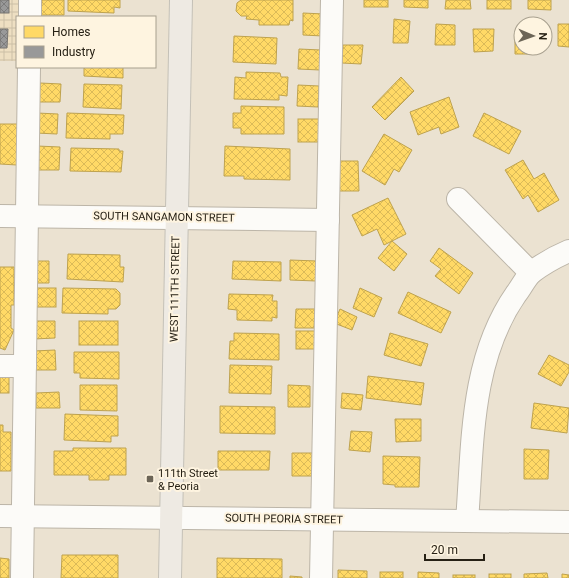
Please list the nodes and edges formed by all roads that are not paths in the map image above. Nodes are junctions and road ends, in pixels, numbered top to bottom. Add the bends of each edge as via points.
1 (30, 0) edge
2 (181, 0) edge
3 (332, 0) edge
4 (30, 16) edge
5 (29, 68) edge
6 (458, 199) dead end
7 (0, 216) edge
8 (27, 216) junction
9 (177, 217) junction
10 (328, 220) junction
11 (569, 251) edge
12 (531, 273) junction
13 (0, 366) edge
14 (25, 366) junction
15 (0, 516) edge
16 (23, 516) junction
17 (171, 518) junction
18 (322, 520) junction
19 (468, 521) junction
20 (569, 522) edge
21 (22, 578) edge
22 (170, 578) edge
23 (321, 578) edge

1 - 4 street
2 - 9 main road, WEST 111TH STREET
3 - 10 street
5 - 8 street
6 - 12 street
7 - 8 street, SOUTH SANGAMON STREET
8 - 9 street, SOUTH SANGAMON STREET
8 - 14 street
9 - 10 street, SOUTH SANGAMON STREET
9 - 17 main road, WEST 111TH STREET
10 - 18 street
11 - 12 street
12 - 19 street via 509,304 497,327 483,366 476,403
13 - 14 street
14 - 16 street
15 - 16 street, SOUTH PEORIA STREET
16 - 17 street, SOUTH PEORIA STREET
16 - 21 street
17 - 18 street, SOUTH PEORIA STREET
17 - 22 main road, WEST 111TH STREET
18 - 19 street, SOUTH PEORIA STREET
18 - 23 street
19 - 20 street, SOUTH PEORIA STREET

